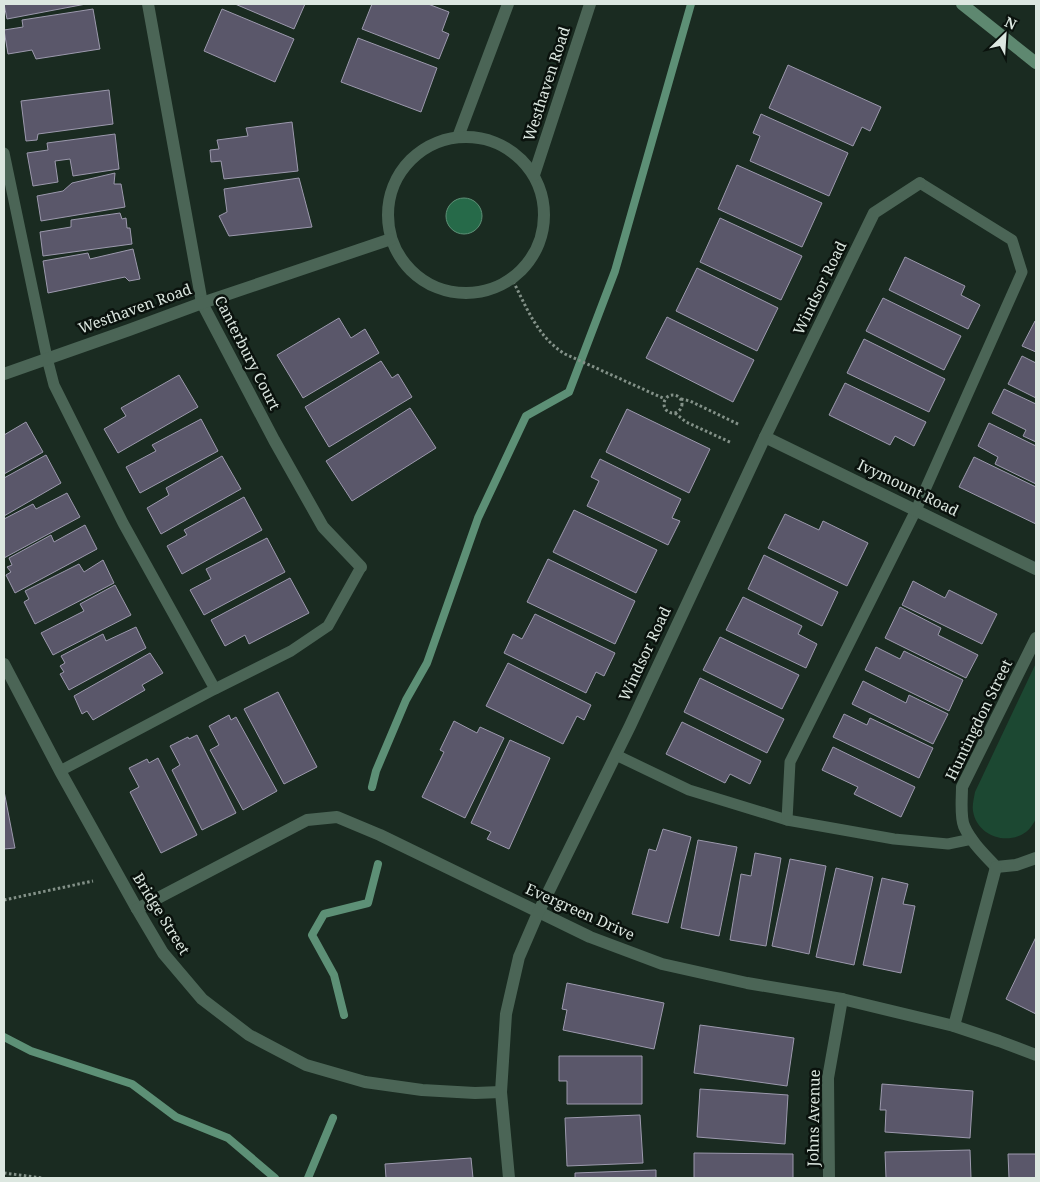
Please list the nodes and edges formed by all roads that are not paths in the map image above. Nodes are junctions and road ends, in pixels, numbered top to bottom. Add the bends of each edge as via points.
1 (508, 4) edge
2 (590, 4) edge
3 (962, 4) edge
4 (149, 5) edge
5 (1036, 63) edge
6 (458, 137) junction
7 (4, 153) edge
8 (534, 175) junction
9 (920, 183) joint
10 (391, 240) junction
11 (202, 302) junction
12 (47, 358) junction
13 (4, 374) edge
14 (765, 437) junction
15 (916, 510) junction
16 (361, 567) joint
17 (1036, 568) edge
18 (1036, 638) edge
19 (4, 664) edge
20 (9, 688) edge
21 (215, 689) junction
22 (616, 755) junction
23 (60, 771) junction
24 (787, 820) junction
25 (972, 839) junction
26 (1036, 859) edge
27 (996, 867) junction
28 (137, 909) junction
29 (538, 913) junction
30 (842, 999) junction
31 (954, 1026) junction
32 (1036, 1055) edge
33 (501, 1092) junction
34 (509, 1178) edge
35 (829, 1178) edge

1 - 6 street
2 - 8 street, Westhaven Road
3 - 5 main road
4 - 11 street, Canterbury Court
6 - 8 street, Westhaven Road via 488,139 514,152
6 - 10 street, Westhaven Road via 425,148 400,172 388,205
7 - 12 lane
8 - 10 street, Westhaven Road via 545,206 542,239 525,267 499,286 467,294 435,287 408,268
9 - 14 street, Windsor Road via 874,213
9 - 15 lane via 1012,240 1022,272
10 - 11 street, Westhaven Road
11 - 12 street, Westhaven Road
11 - 16 street, Canterbury Court via 322,527
12 - 13 street, Westhaven Road
12 - 21 lane via 54,385 124,523
14 - 15 street, Ivymount Road
14 - 22 street, Windsor Road
15 - 17 street, Ivymount Road
15 - 24 lane via 790,762
16 - 21 lane via 328,626 291,651
18 - 25 street, Huntingdon Street via 962,787 963,825
19 - 20 street, Bridge Street
20 - 23 street, Bridge Street
21 - 23 lane
22 - 24 lane via 689,790
22 - 29 street, Windsor Road
23 - 28 street, Bridge Street
24 - 25 lane via 894,839 948,844
25 - 27 street, Huntingdon Street
26 - 27 street via 1016,866
27 - 31 street
28 - 29 street, Evergreen Drive via 307,820 337,817
28 - 33 street, Bridge Street via 163,954 202,999 249,1035 306,1065 365,1082 412,1089 475,1094
29 - 30 street, Evergreen Drive via 662,964
29 - 33 street, Windsor Road via 519,957 506,1014
30 - 31 street, Evergreen Drive
30 - 35 street, Johns Avenue via 828,1078
31 - 32 street, Evergreen Drive
33 - 34 street, Windsor Road

